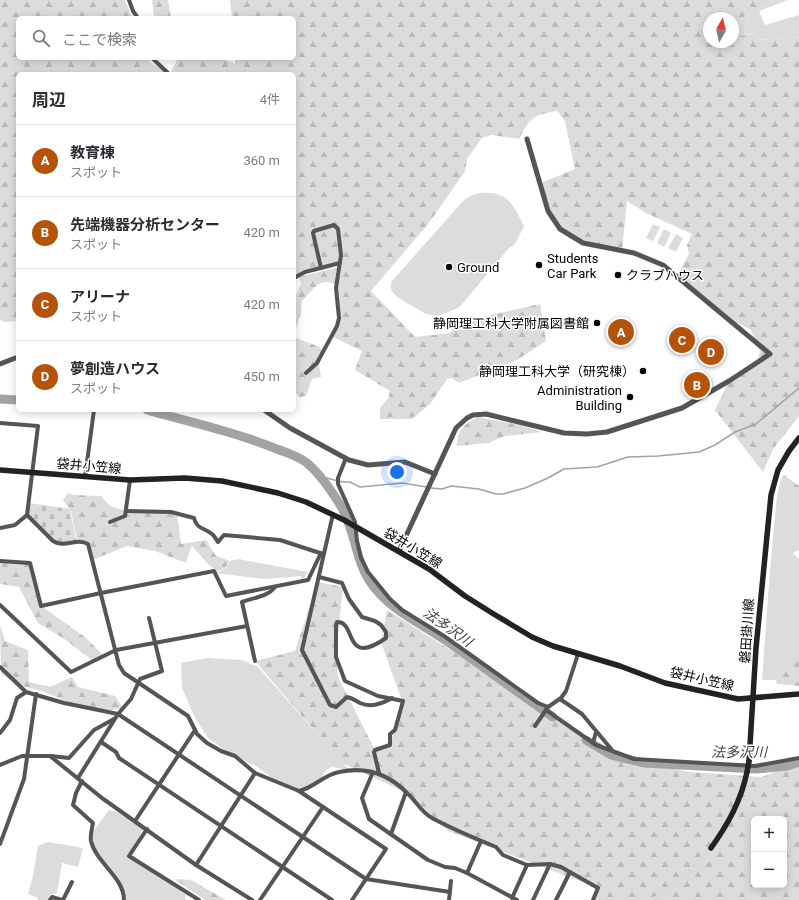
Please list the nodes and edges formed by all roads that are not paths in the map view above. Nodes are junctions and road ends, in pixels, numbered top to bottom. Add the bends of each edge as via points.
1 (130, 0) edge
2 (137, 16) edge
3 (154, 60) edge
4 (167, 72) edge
5 (526, 139) dead end
6 (340, 263) junction
7 (321, 268) junction
8 (296, 277) edge
9 (16, 359) edge
10 (0, 364) edge
11 (306, 373) dead end
12 (94, 412) edge
13 (267, 412) edge
14 (0, 423) edge
15 (799, 438) edge
16 (346, 458) junction
17 (0, 470) edge
18 (32, 472) junction
19 (435, 474) junction
20 (85, 477) junction
21 (130, 480) junction
22 (126, 511) junction
23 (333, 514) junction
24 (27, 515) junction
25 (110, 522) dead end
26 (355, 526) junction
27 (0, 528) edge
28 (399, 551) junction
29 (322, 554) junction
30 (0, 561) edge
31 (320, 578) junction
32 (275, 587) junction
33 (100, 593) junction
34 (0, 605) edge
35 (149, 618) dead end
36 (247, 626) junction
37 (155, 643) junction
38 (116, 650) junction
39 (578, 654) junction
40 (255, 661) dead end
41 (0, 667) edge
42 (4, 671) junction
43 (0, 676) edge
44 (139, 682) junction
45 (26, 692) junction
46 (36, 694) junction
47 (799, 694) edge
48 (753, 697) junction
49 (392, 698) junction
50 (560, 699) junction
51 (547, 708) junction
52 (117, 716) junction
53 (535, 726) dead end
54 (195, 730) junction
55 (596, 732) junction
56 (0, 733) edge
57 (101, 742) junction
58 (594, 743) junction
59 (614, 751) junction
60 (178, 754) junction
61 (27, 756) junction
62 (50, 756) junction
63 (799, 758) edge
64 (0, 765) edge
65 (255, 772) junction
66 (373, 772) junction
67 (379, 772) junction
68 (80, 779) junction
69 (159, 785) junction
70 (299, 791) junction
71 (406, 792) junction
72 (240, 795) junction
73 (323, 807) junction
74 (136, 821) junction
75 (220, 826) junction
76 (147, 829) junction
77 (391, 834) junction
78 (303, 837) junction
79 (481, 841) junction
80 (0, 844) edge
81 (711, 848) tunnel mouth
82 (550, 864) junction
83 (196, 865) junction
84 (527, 865) junction
85 (283, 867) junction
86 (570, 872) junction
87 (467, 873) junction
88 (366, 879) junction
89 (452, 881) dead end
90 (72, 882) dead end
91 (450, 892) junction
92 (512, 898) edge
93 (50, 900) edge
94 (62, 900) edge
95 (124, 900) edge
96 (199, 900) edge
97 (252, 900) edge
98 (260, 900) edge
99 (332, 900) edge
100 (352, 900) edge
101 (449, 900) edge
102 (517, 900) edge
103 (533, 900) edge
104 (556, 900) edge
105 (593, 900) edge

1 - 2 street
3 - 4 street
5 - 19 street via 548,211 560,229 583,243 634,253 663,265 770,354 682,408 607,432 564,433 486,414 473,415 456,428
6 - 7 street
6 - 7 street via 336,226 314,231
6 - 11 street via 336,288 340,311 337,326 317,363
7 - 8 street
9 - 10 street
12 - 20 street
13 - 16 street via 290,428
14 - 18 street via 38,426
15 - 48 main road, 磐田掛川線 via 778,470 771,495
16 - 19 street via 368,465 405,462
16 - 26 street via 338,484
17 - 18 main road, 袋井小笠線
18 - 20 main road, 袋井小笠線
18 - 24 street
19 - 28 street
20 - 21 main road, 袋井小笠線
21 - 22 street
21 - 23 main road, 袋井小笠線 via 222,480 278,493
22 - 25 street via 125,516
22 - 29 street via 171,512 194,518 194,523 213,535 218,542 224,535 280,540
23 - 26 main road, 袋井小笠線
23 - 29 street
24 - 27 street via 15,525
24 - 33 street via 53,542 64,545 79,540 88,544
26 - 28 main road, 袋井小笠線
26 - 51 street via 361,558 368,572 390,599 402,610
28 - 39 main road, 袋井小笠線 via 429,569 465,596 532,636
29 - 31 street
29 - 32 street via 308,580
30 - 33 street via 30,563 41,606
31 - 49 street via 302,650 330,705 336,707 347,697 361,704 373,705
31 - 49 street via 342,583 349,599 362,617 375,621 386,632 386,638 374,646 361,649 343,625 337,622 336,657 345,681 378,696
32 - 33 street via 226,596 214,571
32 - 36 street via 272,591 242,602
33 - 38 street
34 - 38 street via 71,672
35 - 37 street
36 - 37 street
36 - 40 street
37 - 38 street
37 - 44 street via 162,671 140,679
38 - 44 street via 124,673
39 - 48 main road, 袋井小笠線 via 665,683 738,699
39 - 50 street via 566,691
41 - 42 street
42 - 43 street
42 - 45 street
44 - 52 street via 131,699
44 - 54 street via 188,716
45 - 46 street
45 - 56 street via 17,698 10,720
46 - 52 street
46 - 61 street
47 - 48 main road, 袋井小笠線
48 - 81 main road, 磐田掛川線, bridge via 747,772 739,800 727,826
49 - 67 street via 403,701 403,704 395,730 390,734 390,745 374,752
50 - 51 street
50 - 55 street via 582,714
51 - 53 street
51 - 58 street
52 - 57 street
52 - 60 street
52 - 62 street via 94,730 69,758
54 - 60 street
54 - 65 street via 207,743 235,756
55 - 58 street
55 - 59 street
57 - 68 street
57 - 69 street via 116,752 119,758
58 - 59 street
59 - 63 street via 637,759 755,766
60 - 69 street
60 - 72 street
61 - 62 street
61 - 64 street
61 - 80 street via 24,779
62 - 68 street
65 - 70 street
65 - 72 street
66 - 67 street
66 - 70 street via 349,770 332,773 308,789
66 - 77 street via 362,798 369,819
67 - 71 street
68 - 74 street
68 - 95 street via 73,805 93,823 91,840 94,851 114,875
69 - 74 street
69 - 75 street
70 - 73 street
71 - 77 street
71 - 79 street via 430,817
72 - 75 street
72 - 78 street
73 - 78 street
73 - 88 street via 386,849
74 - 76 street
75 - 83 street
75 - 85 street
76 - 83 street
76 - 96 street via 129,856
77 - 87 street via 428,860
78 - 85 street
78 - 88 street
79 - 84 street via 496,847 503,856
79 - 87 street
82 - 84 street
82 - 86 street
82 - 103 street
83 - 97 street
84 - 92 street
85 - 98 street
85 - 99 street
86 - 104 street
86 - 105 street via 598,888
87 - 92 street
88 - 91 street
88 - 100 street
89 - 91 street
90 - 94 street
91 - 101 street
92 - 102 street
93 - 94 street via 52,897

